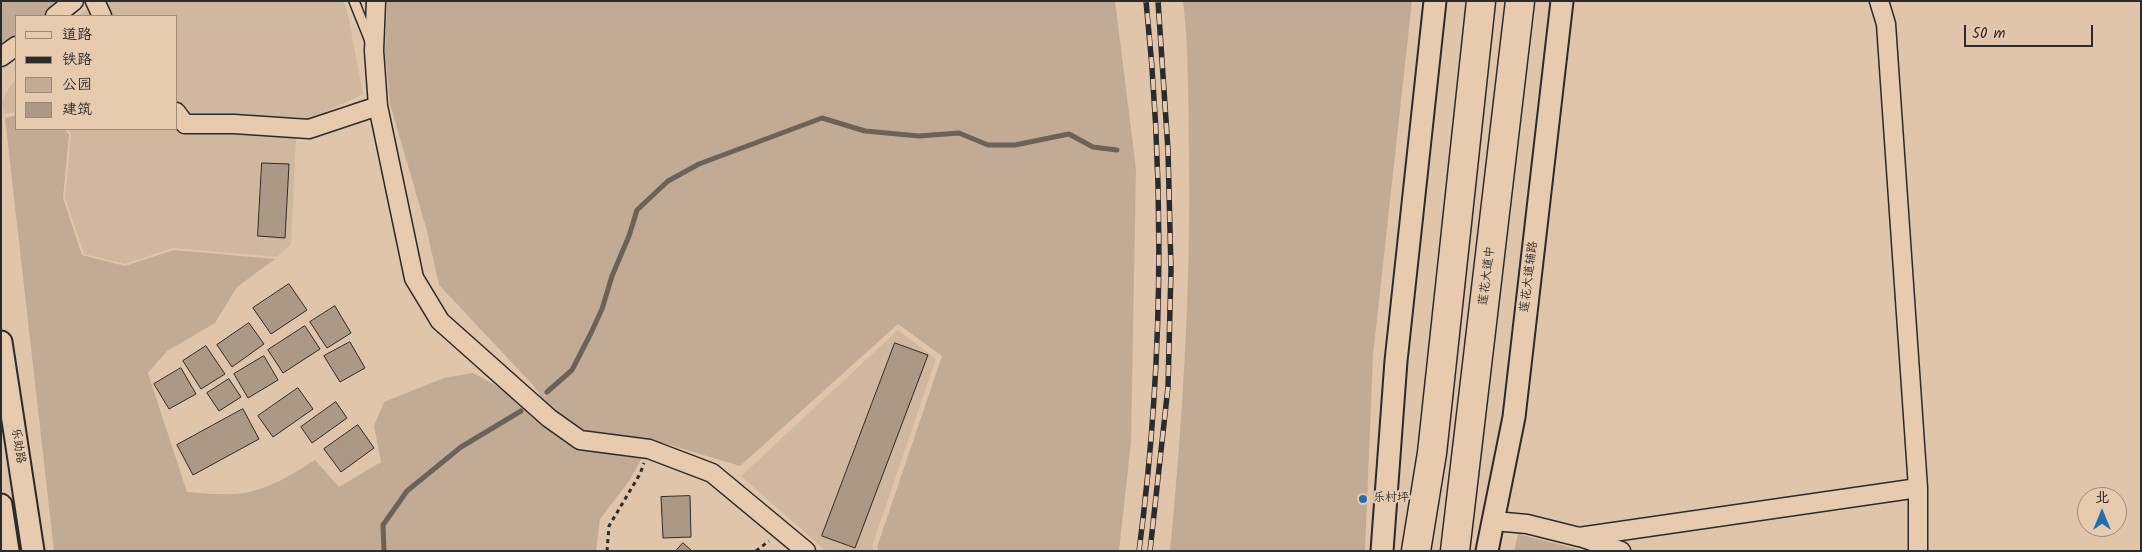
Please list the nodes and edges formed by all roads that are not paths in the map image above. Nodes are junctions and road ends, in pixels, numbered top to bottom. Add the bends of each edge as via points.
1 (74, 1) edge
2 (95, 1) edge
3 (354, 1) edge
4 (376, 1) edge
5 (1436, 1) edge
6 (1481, 1) edge
7 (1520, 1) edge
8 (1562, 1) edge
9 (1879, 1) edge
10 (56, 15) edge
11 (102, 15) edge
12 (15, 47) edge
13 (374, 51) junction
14 (1, 57) edge
15 (378, 106) junction
16 (178, 115) edge
17 (1, 342) edge
18 (1918, 488) junction
19 (1, 505) edge
20 (1494, 521) junction
21 (1579, 537) junction
22 (8, 551) edge
23 (33, 551) edge
24 (806, 551) edge
25 (1382, 551) edge
26 (1416, 551) edge
27 (1455, 551) edge
28 (1487, 551) edge
29 (1620, 551) edge
30 (1918, 551) edge

1 - 10 street
2 - 11 street
3 - 13 lane
4 - 13 street
5 - 25 street via 1396,361
6 - 26 main road via 1432,453
7 - 27 main road, 莲花大道中
8 - 20 street, 莲花大道辅路 via 1514,418
9 - 18 street via 1886,24
12 - 14 street
13 - 15 street
15 - 16 street via 309,129 185,124
15 - 24 street via 414,278 440,321 549,418 580,440 649,449 712,473
17 - 23 street, 乐助路
18 - 21 street
18 - 30 street
19 - 22 street
20 - 21 street via 1527,524
20 - 28 street, 莲花大道辅路
21 - 29 street

